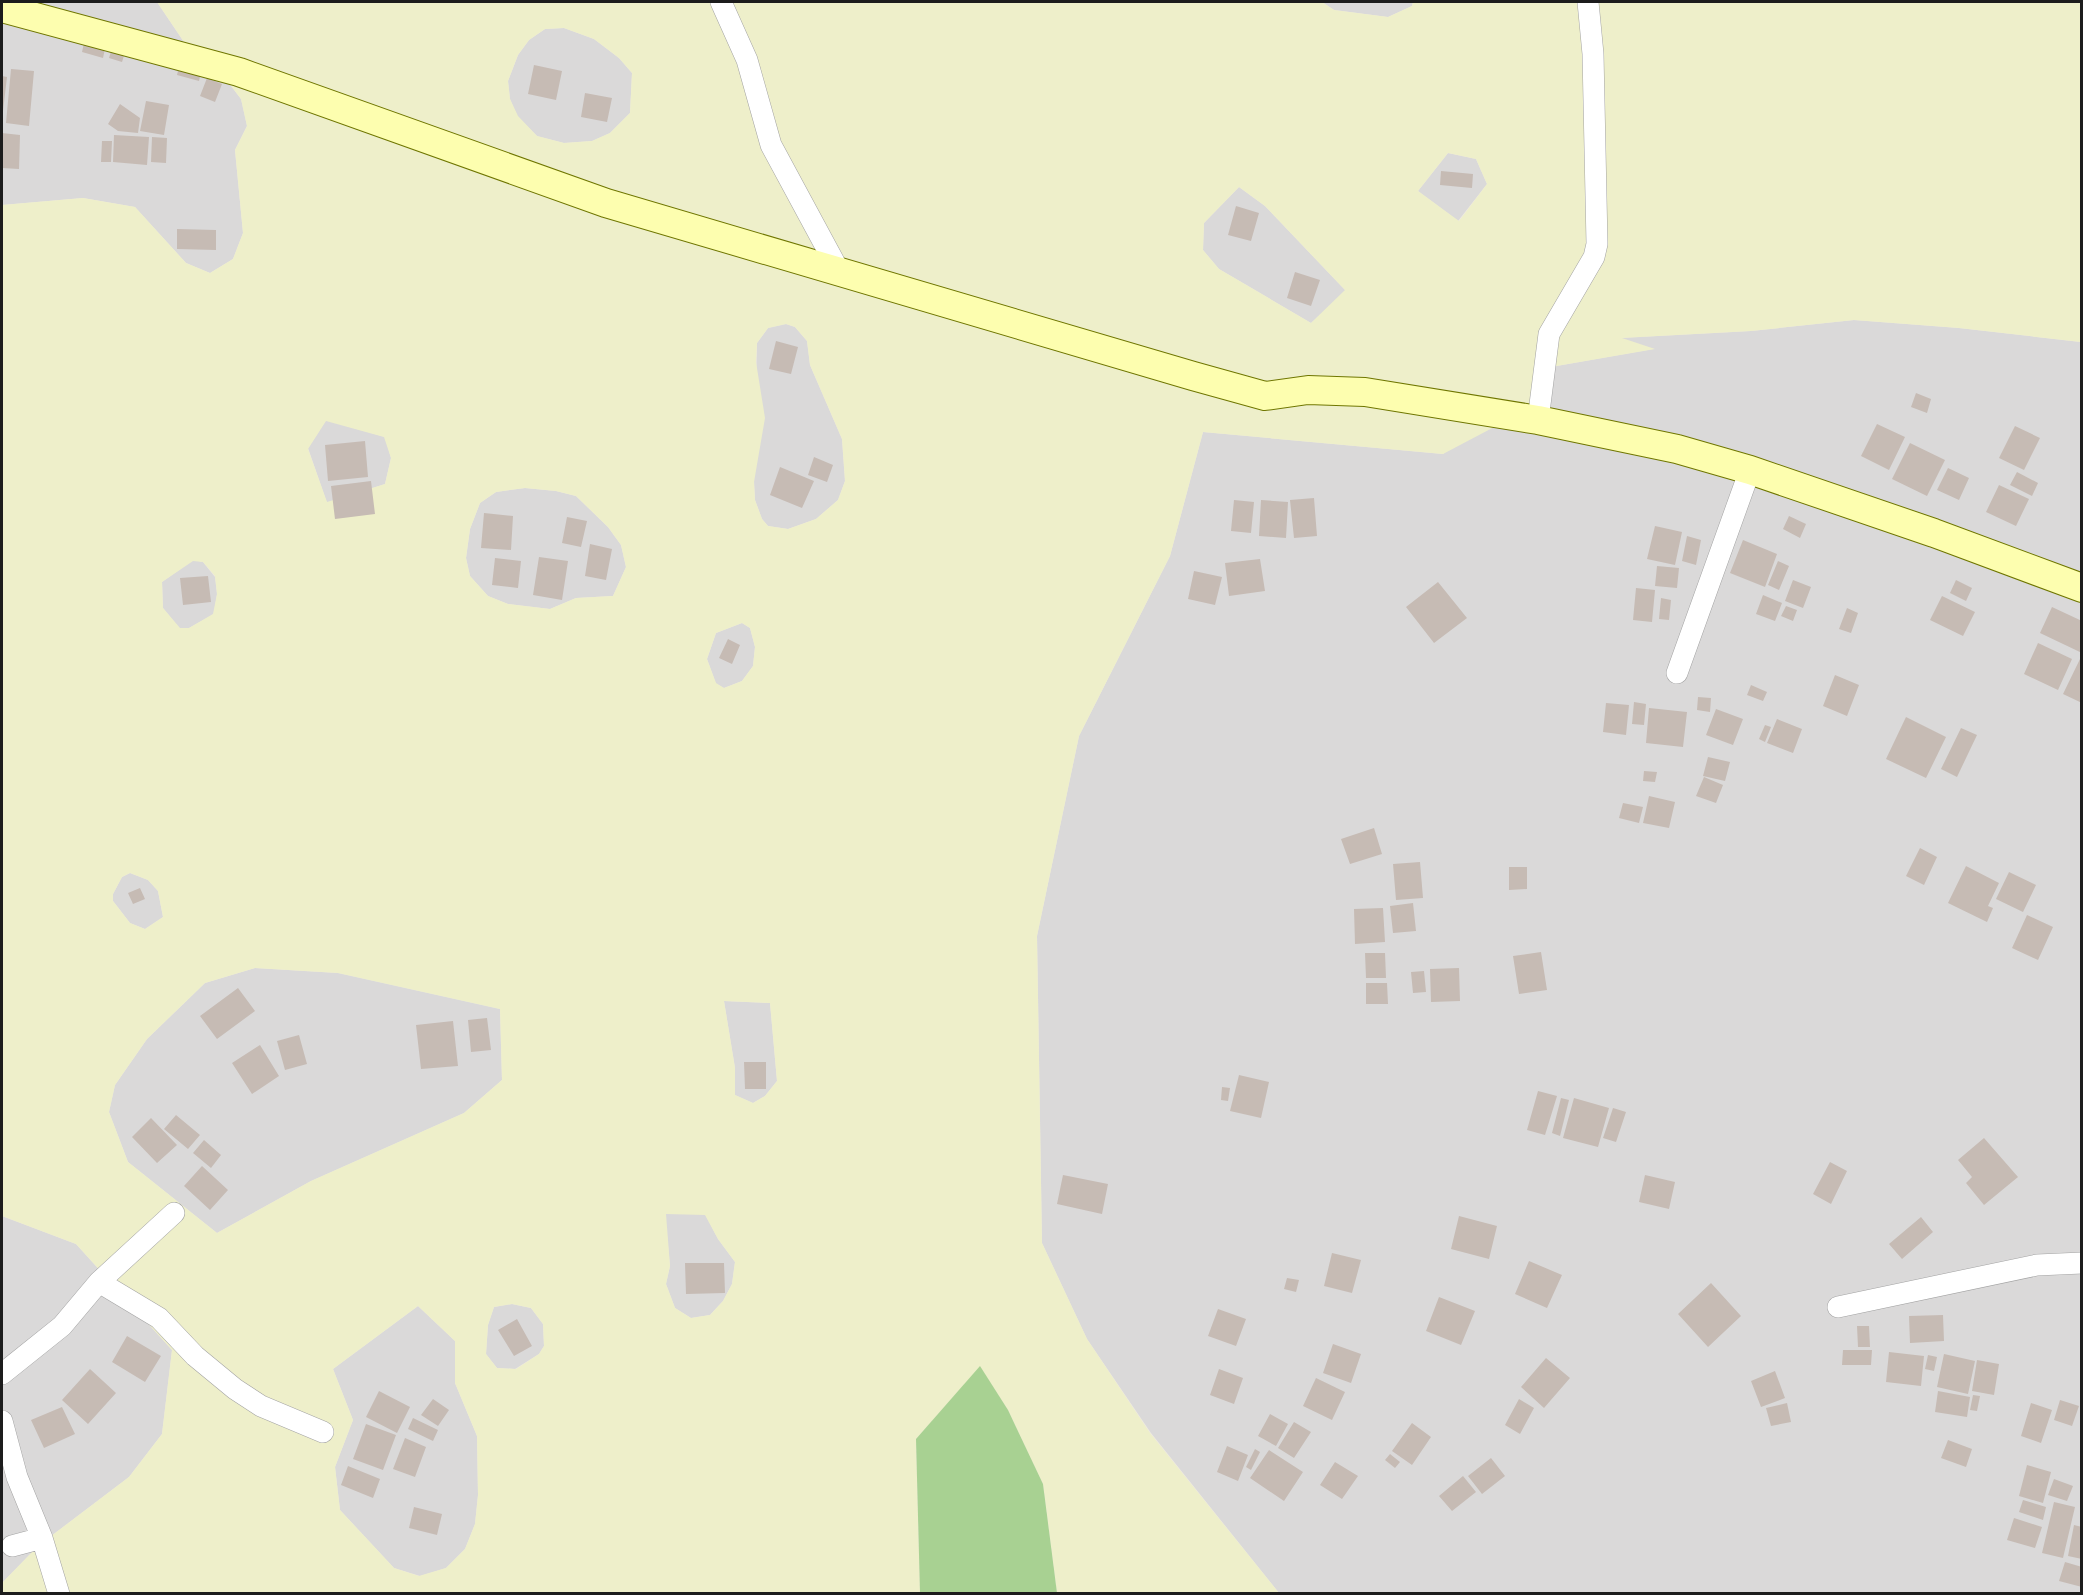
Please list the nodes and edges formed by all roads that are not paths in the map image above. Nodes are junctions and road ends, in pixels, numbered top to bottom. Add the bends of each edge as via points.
1 (721, 2) edge
2 (1588, 2) edge
3 (2, 8) edge
4 (838, 271) junction
5 (1538, 420) junction
6 (1750, 470) junction
7 (2082, 588) edge
8 (1677, 673) dead end
9 (174, 1213) dead end
10 (2082, 1263) edge
11 (99, 1282) junction
12 (1838, 1307) dead end
13 (2, 1374) edge
14 (2, 1421) edge
15 (323, 1432) dead end
16 (42, 1538) junction
17 (12, 1546) dead end
18 (59, 1593) edge

1 - 4 street via 747,60 771,145
2 - 5 street via 1593,54 1597,244 1594,257 1549,334
3 - 4 main road via 239,72 606,203
4 - 5 main road via 1265,396 1308,390 1365,392
5 - 6 main road via 1677,449
6 - 7 main road
6 - 8 street
9 - 11 street
10 - 12 street via 2037,1265
11 - 13 street via 62,1326
11 - 15 street via 159,1318 195,1356 235,1389 261,1406
14 - 16 street via 17,1477
16 - 17 street
16 - 18 street

